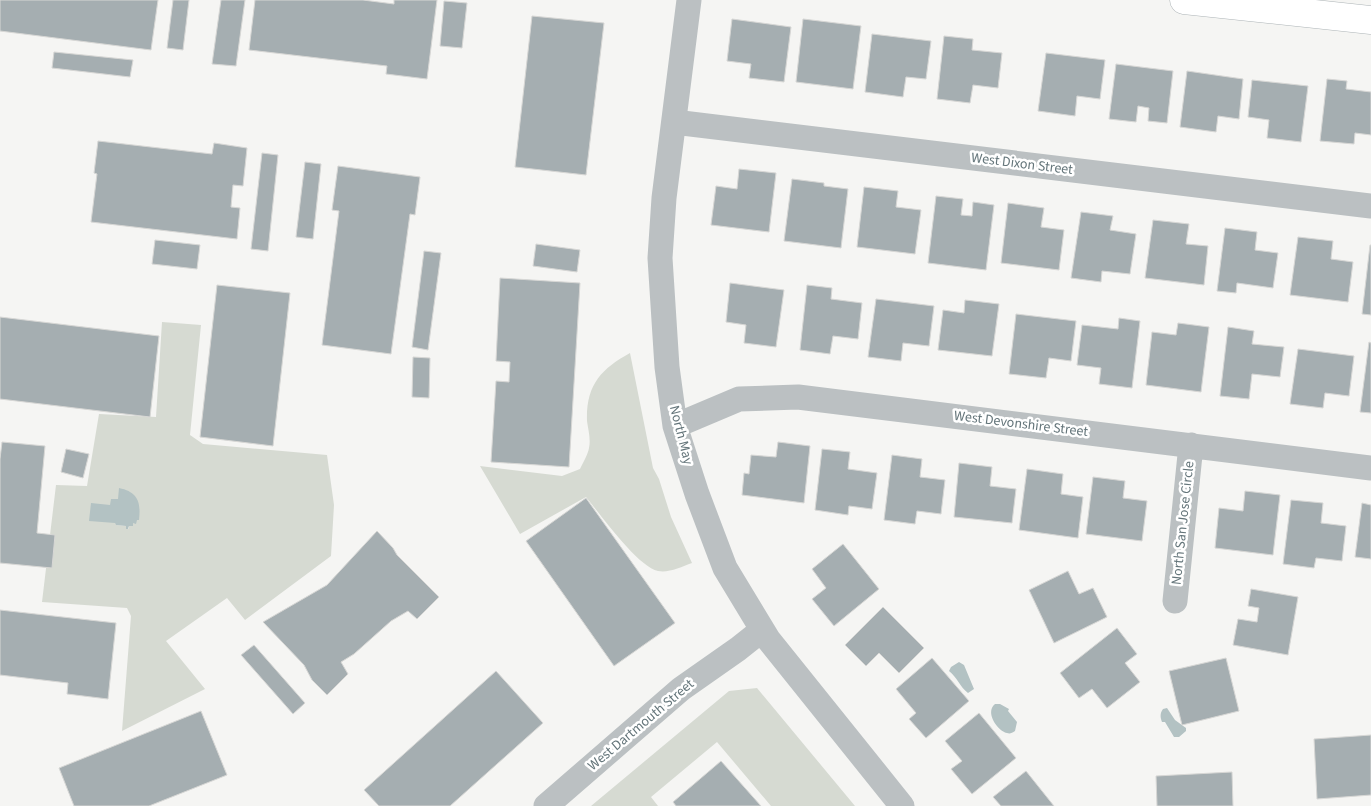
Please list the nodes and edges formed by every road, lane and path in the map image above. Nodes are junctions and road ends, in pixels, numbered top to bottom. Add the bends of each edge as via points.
1 (689, 0) edge
2 (1184, 0) edge
3 (1371, 20) edge
4 (674, 122) junction
5 (1371, 206) edge
6 (676, 426) junction
7 (1191, 445) junction
8 (1371, 468) edge
9 (1175, 601) dead end
10 (762, 630) junction
11 (546, 806) edge
12 (902, 806) edge

1 - 4 street, North May
2 - 3 main road
4 - 5 street, West Dixon Street
4 - 6 street, North May via 660,258 667,367
6 - 7 street, West Devonshire Street via 739,399 798,397
6 - 10 street, North May via 725,568
7 - 8 street, West Devonshire Street
7 - 9 street, North San Jose Circle
10 - 11 street, West Dartmouth Street via 681,689
10 - 12 street, North May

